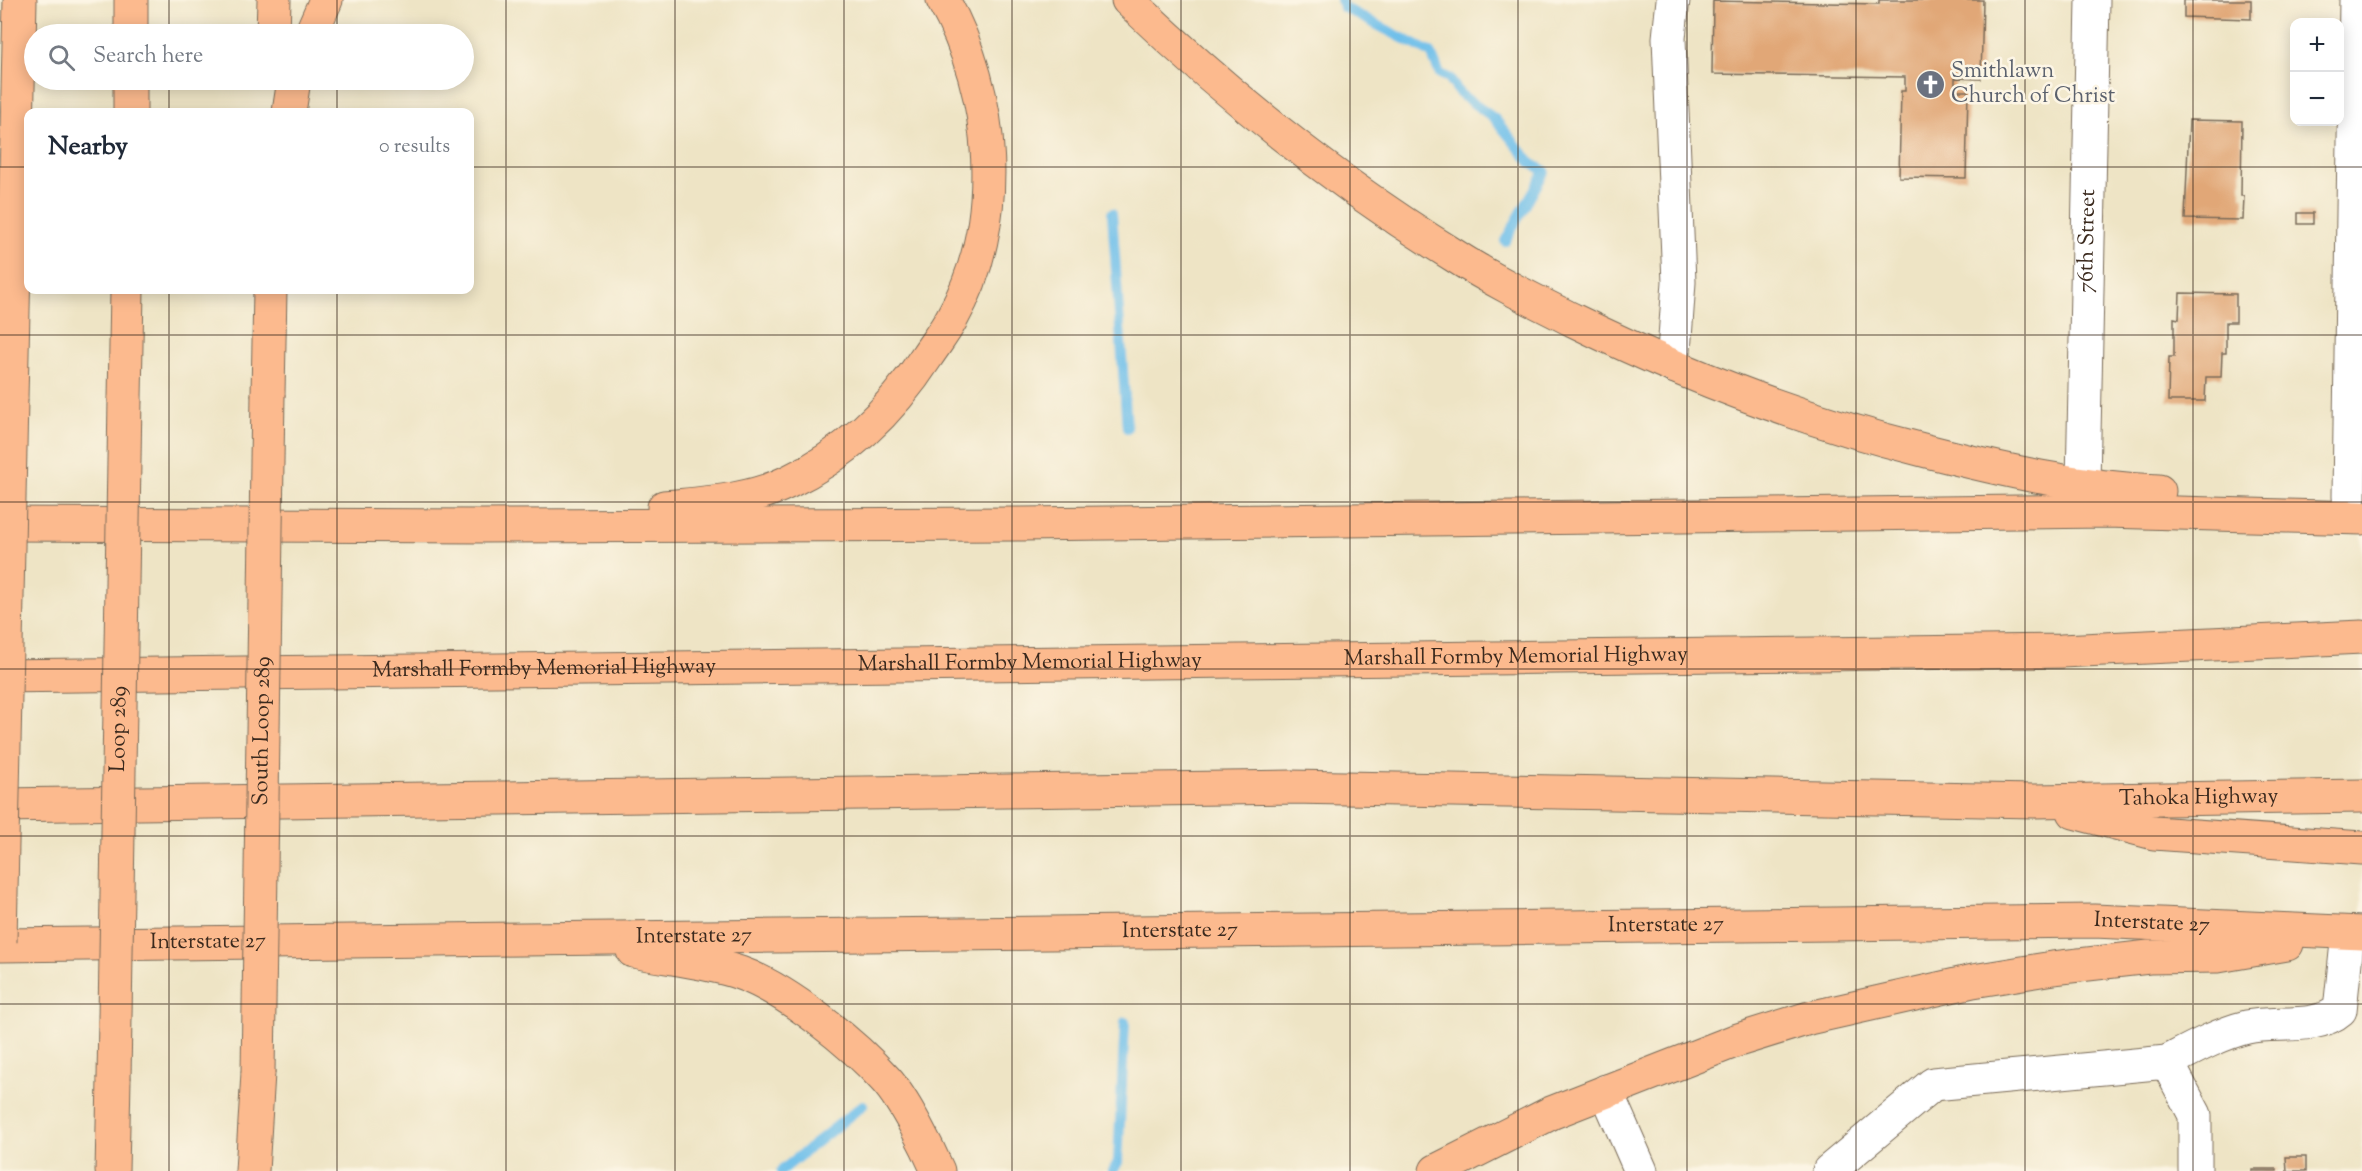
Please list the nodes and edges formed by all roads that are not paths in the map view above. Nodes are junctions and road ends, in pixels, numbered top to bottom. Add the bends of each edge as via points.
1 (20, 0) edge
2 (132, 0) edge
3 (274, 0) edge
4 (326, 0) edge
5 (943, 0) edge
6 (1128, 0) edge
7 (1673, 0) edge
8 (2093, 0) edge
9 (2356, 0) edge
10 (131, 24) edge
11 (273, 24) edge
12 (315, 24) edge
13 (130, 90) edge
14 (273, 90) edge
15 (292, 90) edge
16 (130, 108) edge
17 (272, 108) edge
18 (290, 108) edge
19 (127, 294) edge
20 (270, 294) edge
21 (1673, 366) junction
22 (2083, 483) junction
23 (2358, 504) edge
24 (0, 524) edge
25 (483, 526) junction
26 (2362, 637) edge
27 (2061, 651) junction
28 (2362, 660) edge
29 (0, 676) edge
30 (2362, 796) edge
31 (2034, 801) junction
32 (0, 805) edge
33 (2362, 848) edge
34 (2355, 933) edge
35 (576, 939) junction
36 (0, 943) edge
37 (2167, 1062) junction
38 (1606, 1091) junction
39 (112, 1171) edge
40 (252, 1171) edge
41 (938, 1171) edge
42 (1436, 1171) edge
43 (1641, 1171) edge
44 (1830, 1171) edge
45 (2195, 1171) edge

1 - 36 main road, bridge
2 - 10 main road
3 - 11 main road
4 - 12 main road
5 - 25 main road via 978,87 985,128 985,211 975,258 953,317 905,390 870,428 835,454 788,483 752,495
6 - 21 main road via 1179,49 1327,170 1456,257
7 - 21 street via 1669,38 1679,282
8 - 22 street, 76th Street
9 - 23 street
13 - 16 main road
14 - 17 main road
15 - 18 main road
19 - 39 main road, Loop 289, bridge
20 - 40 main road, South Loop 289, bridge via 258,1073
21 - 22 main road via 1858,434 2019,474
22 - 23 main road
23 - 25 main road via 2106,511 1021,524
24 - 25 main road
26 - 27 main road
27 - 28 main road
27 - 29 main road, Marshall Formby Memorial Highway
30 - 31 main road, Tahoka Highway
31 - 32 main road via 1291,787
31 - 33 main road via 2154,833
34 - 35 main road, Interstate 27 via 2094,921
34 - 37 street via 2340,1010 2329,1019 2247,1028 2208,1041
34 - 38 main road via 2218,956 2149,957 2053,968 1896,997 1735,1041
35 - 36 main road, Interstate 27
35 - 41 main road via 740,973 788,997 861,1055 888,1082
37 - 44 street via 1933,1084
37 - 45 street via 2195,1115
38 - 42 main road via 1551,1113
38 - 43 street

